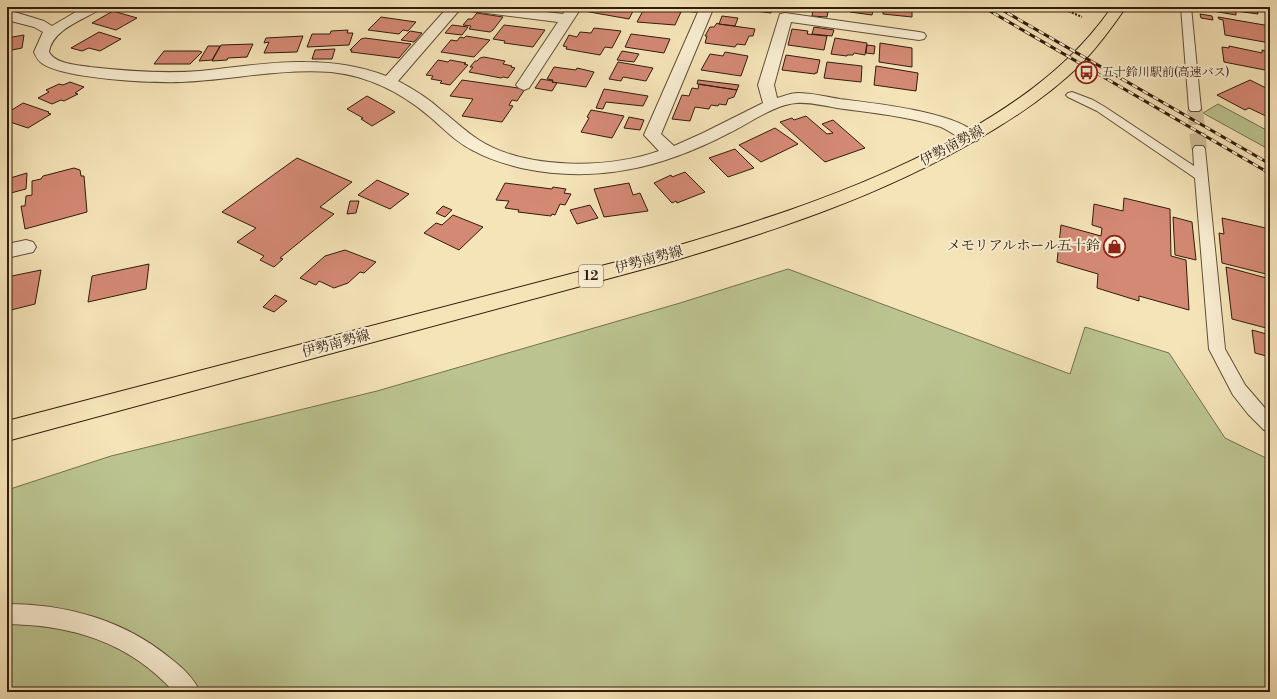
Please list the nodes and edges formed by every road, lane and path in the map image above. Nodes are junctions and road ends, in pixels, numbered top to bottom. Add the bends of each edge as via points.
1 (94, 7) edge
2 (455, 7) edge
3 (470, 7) edge
4 (575, 7) edge
5 (686, 7) edge
6 (1059, 7) edge
7 (1119, 7) edge
8 (1186, 7) edge
9 (8, 14) edge
10 (1082, 17) dead end
11 (567, 19) junction
12 (51, 33) junction
13 (918, 36) dead end
14 (389, 82) junction
15 (524, 85) dead end
16 (1072, 96) dead end
17 (771, 105) junction
18 (1195, 109) tunnel mouth
19 (971, 137) junction
20 (1199, 149) tunnel mouth
21 (671, 152) junction
22 (1202, 177) junction
23 (26, 247) dead end
24 (7, 251) edge
25 (1270, 425) edge
26 (7, 431) edge
27 (7, 614) edge
28 (189, 692) edge

1 - 12 street
2 - 14 street
3 - 11 street
4 - 11 street
5 - 21 street via 706,9 652,135
6 - 10 path
7 - 19 main road, 伊勢南勢線 / 12 via 1107,26 1079,58 1012,112
8 - 18 lane
9 - 12 street via 16,19 44,26
11 - 15 street
12 - 14 street via 42,50 42,56 56,65 74,69 138,76 182,77 307,66 345,70
13 - 17 street via 785,17 766,85
14 - 21 street via 426,105 479,148 504,158 542,166 594,169 630,165
16 - 22 lane via 1101,109
17 - 19 street via 798,98 900,112 950,125
17 - 21 street
19 - 26 main road, 伊勢南勢線 / 12 via 892,177 843,198 713,243
20 - 22 lane
22 - 25 lane via 1216,349 1239,390
23 - 24 street
27 - 28 lane via 24,613 61,618 130,642 159,662

